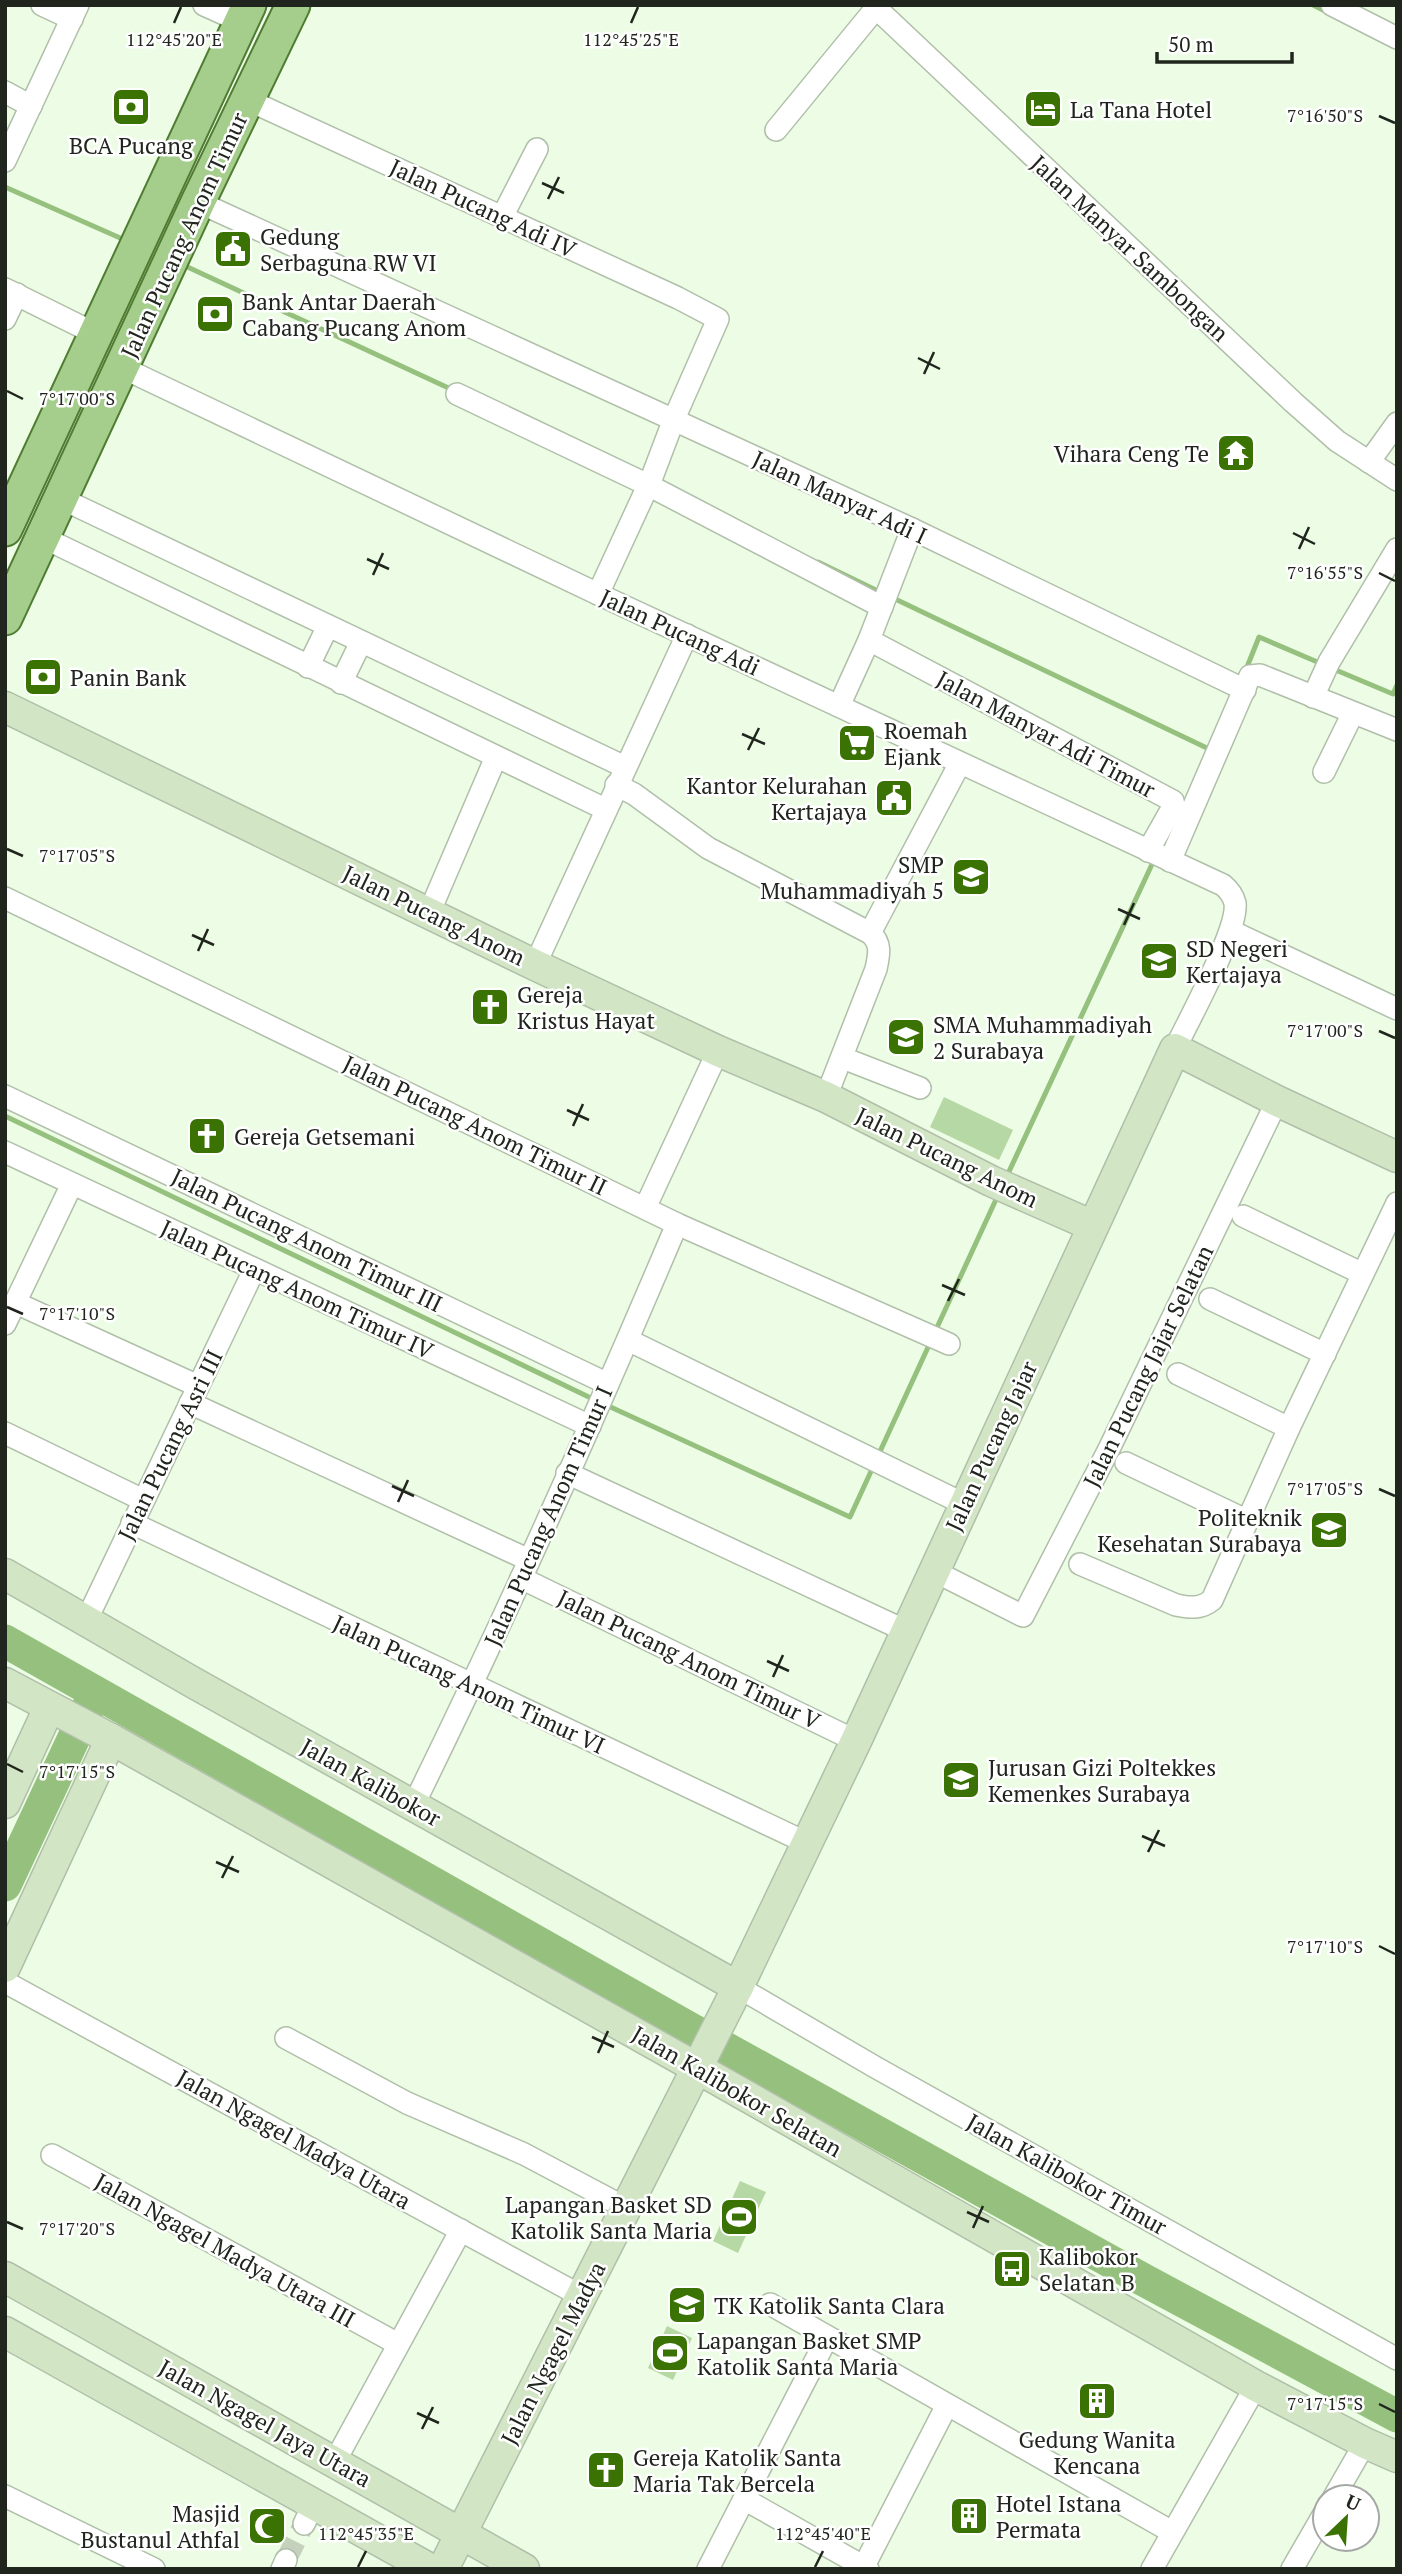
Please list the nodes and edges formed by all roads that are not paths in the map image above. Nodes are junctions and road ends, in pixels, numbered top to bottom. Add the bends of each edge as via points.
1 (42, 5) edge
2 (204, 5) edge
3 (293, 5) edge
4 (1332, 5) edge
5 (874, 6) edge
6 (75, 12) edge
7 (245, 14) edge
8 (1397, 38) edge
9 (5, 92) edge
10 (248, 100) junction
11 (32, 106) junction
12 (776, 130) dead end
13 (537, 149) dead end
14 (5, 161) edge
15 (198, 202) junction
16 (502, 217) junction
17 (11, 292) edge
18 (5, 318) edge
19 (96, 334) junction
20 (121, 367) junction
21 (457, 394) dead end
22 (674, 419) junction
23 (1397, 423) edge
24 (1369, 462) junction
25 (1397, 480) edge
26 (650, 481) junction
27 (14, 485) edge
28 (60, 498) junction
29 (5, 529) edge
30 (912, 529) junction
31 (42, 537) junction
32 (1397, 549) edge
33 (598, 594) junction
34 (885, 600) junction
35 (5, 618) edge
36 (328, 626) junction
37 (687, 635) junction
38 (869, 640) junction
39 (361, 642) junction
40 (308, 667) junction
41 (341, 683) junction
42 (1238, 687) junction
43 (1315, 692) junction
44 (839, 706) junction
45 (5, 707) edge
46 (1353, 713) junction
47 (1397, 730) edge
48 (496, 757) junction
49 (960, 763) junction
50 (1324, 772) dead end
51 (621, 776) junction
52 (605, 809) junction
53 (1160, 856) junction
54 (5, 898) edge
55 (1235, 901) joint
56 (429, 913) junction
57 (1231, 931) junction
58 (870, 933) junction
59 (535, 965) junction
60 (1397, 1009) edge
61 (1175, 1049) junction
62 (718, 1051) junction
63 (843, 1058) junction
64 (920, 1088) dead end
65 (5, 1096) edge
66 (826, 1097) junction
67 (1277, 1101) junction
68 (5, 1152) edge
69 (1397, 1157) edge
70 (72, 1184) junction
71 (1396, 1204) edge
72 (645, 1208) junction
73 (1242, 1216) dead end
74 (677, 1224) junction
75 (1093, 1226) junction
76 (254, 1270) junction
77 (1361, 1273) junction
78 (1210, 1299) dead end
79 (16, 1303) junction
80 (5, 1324) edge
81 (628, 1340) junction
82 (939, 1340) dead end
83 (1325, 1354) junction
84 (1178, 1374) dead end
85 (194, 1395) junction
86 (600, 1402) junction
87 (1289, 1428) junction
88 (5, 1433) edge
89 (1126, 1463) dead end
90 (567, 1473) junction
91 (143, 1500) junction
92 (964, 1504) junction
93 (1248, 1521) junction
94 (132, 1523) junction
95 (1080, 1564) dead end
96 (525, 1569) junction
97 (934, 1571) junction
98 (5, 1574) edge
99 (87, 1619) junction
100 (906, 1631) junction
101 (5, 1683) edge
102 (472, 1686) junction
103 (54, 1710) junction
104 (107, 1737) junction
105 (856, 1741) junction
106 (5, 1803) edge
107 (413, 1805) junction
108 (807, 1843) junction
109 (5, 1967) edge
110 (5, 1982) edge
111 (732, 1998) junction
112 (286, 2038) dead end
113 (702, 2059) junction
114 (52, 2155) dead end
115 (626, 2208) junction
116 (461, 2230) junction
117 (5, 2277) edge
118 (583, 2297) junction
119 (770, 2304) dead end
120 (5, 2332) edge
121 (827, 2338) junction
122 (398, 2344) junction
123 (1397, 2359) edge
124 (1256, 2386) junction
125 (947, 2405) junction
126 (1365, 2443) junction
127 (1397, 2457) edge
128 (334, 2463) junction
129 (1342, 2483) edge
130 (5, 2496) edge
131 (744, 2499) junction
132 (1172, 2532) junction
133 (462, 2533) junction
134 (1311, 2536) edge
135 (866, 2567) edge
136 (155, 2569) edge
137 (430, 2569) edge
138 (443, 2569) edge
139 (524, 2569) edge
140 (708, 2569) edge
141 (1152, 2569) edge
142 (1292, 2569) edge

1 - 6 street
2 - 7 street
3 - 10 main road, Jalan Pucang Anom Timur
4 - 8 street
5 - 12 street
5 - 24 street, Jalan Manyar Sambongan via 1293,402
6 - 11 street
7 - 19 main road, Jalan Pucang Anom Timur
9 - 11 street
10 - 15 main road, Jalan Pucang Anom Timur
10 - 16 street, Jalan Pucang Adi IV
11 - 14 street
13 - 16 street
15 - 20 main road, Jalan Pucang Anom Timur
15 - 22 street, Jalan Manyar Adi I
16 - 22 street, Jalan Pucang Adi IV via 717,317
17 - 18 street
17 - 19 street
19 - 27 main road, Jalan Pucang Anom Timur
20 - 28 main road, Jalan Pucang Anom Timur
20 - 33 street, Jalan Pucang Adi
21 - 26 street
22 - 26 street
22 - 30 street, Jalan Manyar Adi I
23 - 24 street
24 - 25 street, Jalan Manyar Sambongan
26 - 33 street
26 - 34 street
27 - 29 main road, Jalan Pucang Anom Timur
28 - 31 main road, Jalan Pucang Anom Timur
28 - 36 street
30 - 34 street
30 - 42 street, Jalan Manyar Adi I
31 - 35 main road, Jalan Pucang Anom Timur
31 - 40 street
32 - 43 street
33 - 37 street, Jalan Pucang Adi
34 - 38 street
36 - 39 street
36 - 40 street
37 - 44 street, Jalan Pucang Adi
37 - 51 street
38 - 44 street
38 - 53 street, Jalan Manyar Adi Timur via 1173,801
39 - 41 street
39 - 51 street
40 - 41 street
41 - 48 street
42 - 43 street via 1258,674
42 - 53 street
43 - 46 street
44 - 49 street, Jalan Pucang Adi
45 - 56 street, Jalan Pucang Anom
46 - 47 street
46 - 50 street
48 - 52 street
48 - 56 street
49 - 53 street, Jalan Pucang Adi
49 - 58 street
51 - 52 street
51 - 58 street via 634,794 708,848
52 - 59 street
53 - 55 street, Jalan Pucang Adi via 1223,885
54 - 72 street, Jalan Pucang Anom Timur II
55 - 57 street, Jalan Pucang Jajar
56 - 59 street, Jalan Pucang Anom
57 - 60 street
57 - 61 street, Jalan Pucang Jajar
58 - 63 street via 878,942 879,956
59 - 62 street, Jalan Pucang Anom
61 - 67 street
61 - 75 street, Jalan Pucang Jajar
62 - 66 street, Jalan Pucang Anom
62 - 72 street
63 - 64 street
63 - 66 street
65 - 86 street, Jalan Pucang Anom Timur III
66 - 75 street, Jalan Pucang Anom
67 - 69 street
67 - 97 street, Jalan Pucang Jajar Selatan via 1023,1616
68 - 70 street, Jalan Pucang Anom Timur IV
70 - 76 street, Jalan Pucang Anom Timur IV
70 - 79 street
71 - 77 street
72 - 74 street, Jalan Pucang Anom Timur II
73 - 77 street
74 - 81 street, Jalan Pucang Anom Timur I
74 - 82 street, Jalan Pucang Anom Timur II
75 - 92 street, Jalan Pucang Jajar
76 - 85 street, Jalan Pucang Asri III
76 - 86 street, Jalan Pucang Anom Timur IV
77 - 83 street
78 - 83 street
79 - 80 street
79 - 85 street, Jalan Pucang Anom Timur V
81 - 86 street, Jalan Pucang Anom Timur I
81 - 92 street
83 - 87 street
84 - 87 street
85 - 91 street, Jalan Pucang Asri III
85 - 96 street, Jalan Pucang Anom Timur V
86 - 90 street, Jalan Pucang Anom Timur I
87 - 93 street
88 - 91 street
89 - 93 street
90 - 96 street, Jalan Pucang Anom Timur I
90 - 100 street
91 - 94 street, Jalan Pucang Asri III
92 - 97 street, Jalan Pucang Jajar
93 - 95 street via 1216,1591 1206,1604 1192,1608
94 - 99 street, Jalan Pucang Asri III
94 - 102 street, Jalan Pucang Anom Timur VI
96 - 102 street, Jalan Pucang Anom Timur I
96 - 105 street, Jalan Pucang Anom Timur V
97 - 100 street, Jalan Pucang Jajar
98 - 99 street, Jalan Kalibokor
99 - 107 street, Jalan Kalibokor
100 - 105 street, Jalan Pucang Jajar
101 - 103 street, Jalan Kalibokor Selatan
102 - 107 street, Jalan Pucang Anom Timur I
102 - 108 street, Jalan Pucang Anom Timur VI
103 - 104 street, Jalan Kalibokor Selatan
103 - 106 street
104 - 109 street
104 - 113 street, Jalan Kalibokor Selatan
105 - 108 street, Jalan Pucang Jajar
107 - 111 street, Jalan Kalibokor
108 - 111 street, Jalan Pucang Jajar
110 - 116 street, Jalan Ngagel Madya Utara
111 - 113 street, Jalan Ngagel Madya
111 - 123 street, Jalan Kalibokor Timur via 887,2074
112 - 115 street
113 - 115 street, Jalan Ngagel Madya
113 - 124 street, Jalan Kalibokor Selatan
114 - 122 street, Jalan Ngagel Madya Utara III
115 - 118 street, Jalan Ngagel Madya
116 - 118 street, Jalan Ngagel Madya Utara
116 - 122 street
117 - 128 street, Jalan Ngagel Jaya Utara
118 - 133 street, Jalan Ngagel Madya
119 - 121 street
120 - 137 street, Jalan Ngagel Jaya Utara via 309,2513
121 - 125 street
121 - 131 street
122 - 128 street
124 - 126 street, Jalan Kalibokor Selatan
124 - 132 street
125 - 132 street
125 - 135 street
126 - 127 street, Jalan Kalibokor Selatan
126 - 129 street
128 - 133 street, Jalan Ngagel Jaya Utara
130 - 136 street
131 - 135 street
131 - 140 street
132 - 141 street
133 - 138 street, Jalan Ngagel Madya
133 - 139 street, Jalan Ngagel Jaya Utara
134 - 142 street

